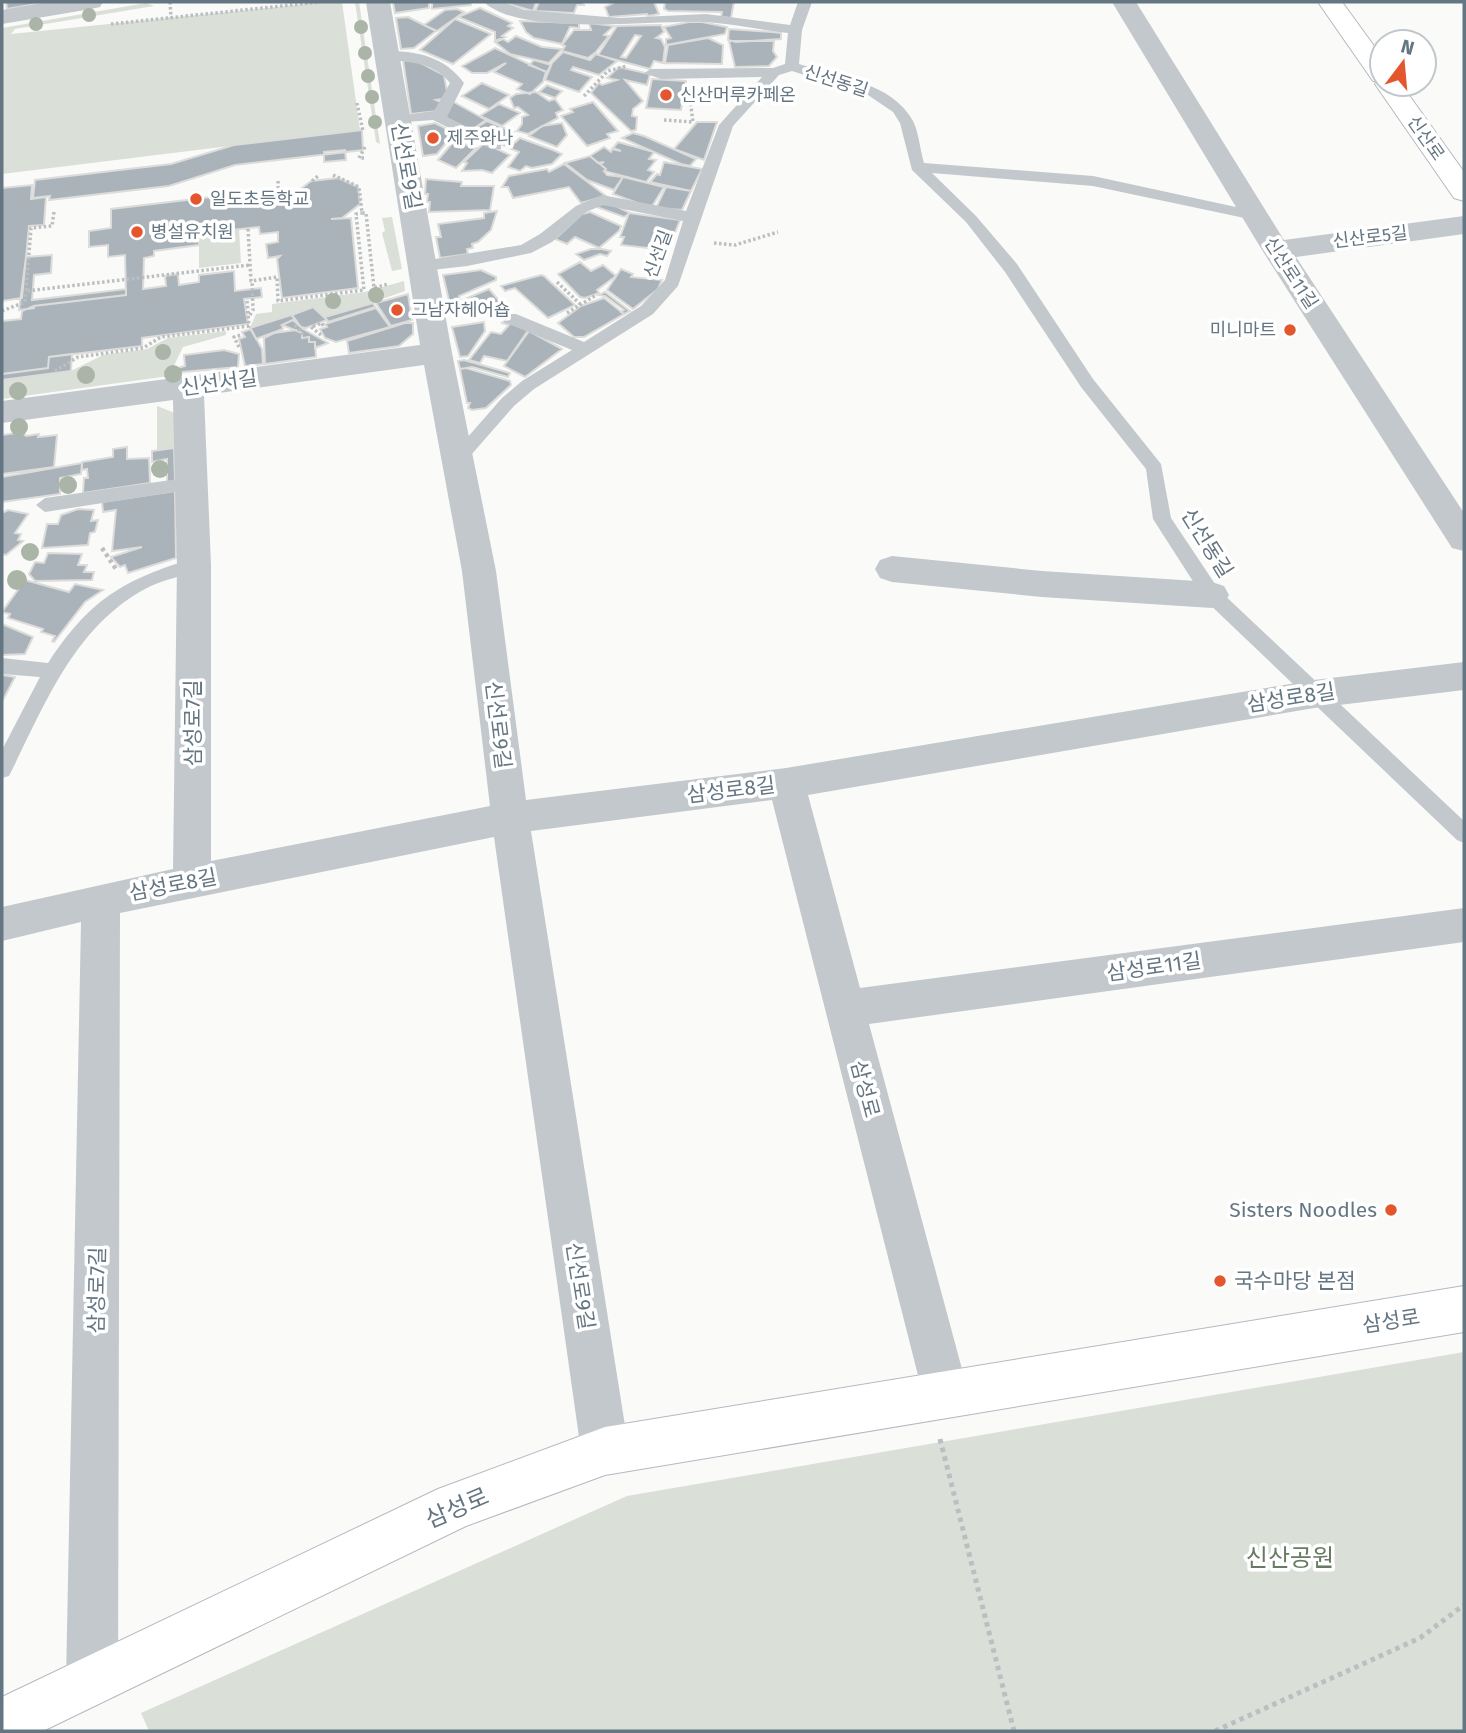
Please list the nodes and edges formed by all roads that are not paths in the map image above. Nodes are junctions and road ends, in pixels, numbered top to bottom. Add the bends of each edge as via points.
1 (91, 2) edge
2 (378, 2) edge
3 (491, 2) edge
4 (588, 2) edge
5 (804, 2) edge
6 (1124, 2) edge
7 (1330, 2) edge
8 (2, 17) edge
9 (598, 19) junction
10 (795, 30) junction
11 (387, 55) junction
12 (1368, 55) edge
13 (792, 66) junction
14 (774, 72) junction
15 (651, 73) road end
16 (1398, 98) edge
17 (439, 115) junction
18 (397, 120) junction
19 (496, 146) dead end
20 (918, 167) junction
21 (1464, 192) edge
22 (1254, 215) junction
23 (691, 216) junction
24 (1464, 225) edge
25 (1276, 250) junction
26 (409, 274) junction
27 (510, 318) dead end
28 (583, 348) junction
29 (437, 353) junction
30 (188, 387) junction
31 (2, 412) edge
32 (458, 459) junction
33 (191, 483) junction
34 (43, 513) dead end
35 (1464, 539) edge
36 (194, 565) junction
37 (892, 569) dead end
38 (1212, 595) junction
39 (2, 666) edge
40 (55, 671) junction
41 (1464, 676) edge
42 (1314, 694) junction
43 (2, 770) edge
44 (786, 783) junction
45 (510, 818) junction
46 (1464, 834) edge
47 (192, 882) junction
48 (101, 900) junction
49 (2, 924) edge
50 (1464, 925) edge
51 (844, 1009) junction
52 (1464, 1309) edge
53 (937, 1396) junction
54 (605, 1451) junction
55 (92, 1681) junction
56 (2, 1724) edge

1 - 8 street
2 - 11 street, 신선로9길
3 - 9 lane via 522,14
4 - 9 lane
5 - 10 lane
6 - 22 street, 신산로11길
7 - 12 street
9 - 10 lane via 706,18
10 - 13 lane
11 - 17 lane via 426,59 455,80
11 - 18 street, 신선로9길
13 - 14 lane, 신선길
13 - 20 lane, 신선동길 via 873,92 898,109 907,123
14 - 15 lane
14 - 23 lane, 신선길 via 726,125
16 - 21 street, 신산로
17 - 18 lane
17 - 19 lane
18 - 26 street, 신선로9길
20 - 22 lane via 1093,181
20 - 38 lane, 신선동길 via 971,219 1011,268 1087,383 1154,468 1162,519
22 - 25 street, 신산로11길
23 - 26 lane via 602,200 581,209 525,249
23 - 28 lane, 신선길 via 672,282 662,296
24 - 25 street, 신산로5길
25 - 35 street, 신산로11길
26 - 29 street, 신선로9길
27 - 28 lane
28 - 32 lane, 신선길 via 508,402
29 - 30 street, 신선서길
29 - 32 street, 신선로9길
30 - 31 street, 신선서길
30 - 33 street, 삼성로7길
32 - 45 street, 신선로9길 via 479,570
33 - 34 lane via 68,502
33 - 36 street, 삼성로7길
36 - 40 lane via 138,584 107,605 82,631
36 - 47 street, 삼성로7길
37 - 38 street
38 - 42 lane, 신선동길
39 - 40 lane
40 - 43 lane
41 - 42 street, 삼성로8길
42 - 44 street, 삼성로8길
42 - 46 lane, 신선동길
44 - 45 street, 삼성로8길
44 - 51 street, 삼성로
45 - 47 street, 삼성로8길
45 - 54 street, 신선로9길
47 - 48 street, 삼성로8길
48 - 49 street, 삼성로8길
48 - 55 street, 삼성로7길
50 - 51 street, 삼성로11길
51 - 53 street, 삼성로
52 - 53 street, 삼성로
53 - 54 street, 삼성로
54 - 55 street, 삼성로 via 455,1506
55 - 56 street, 삼성로

